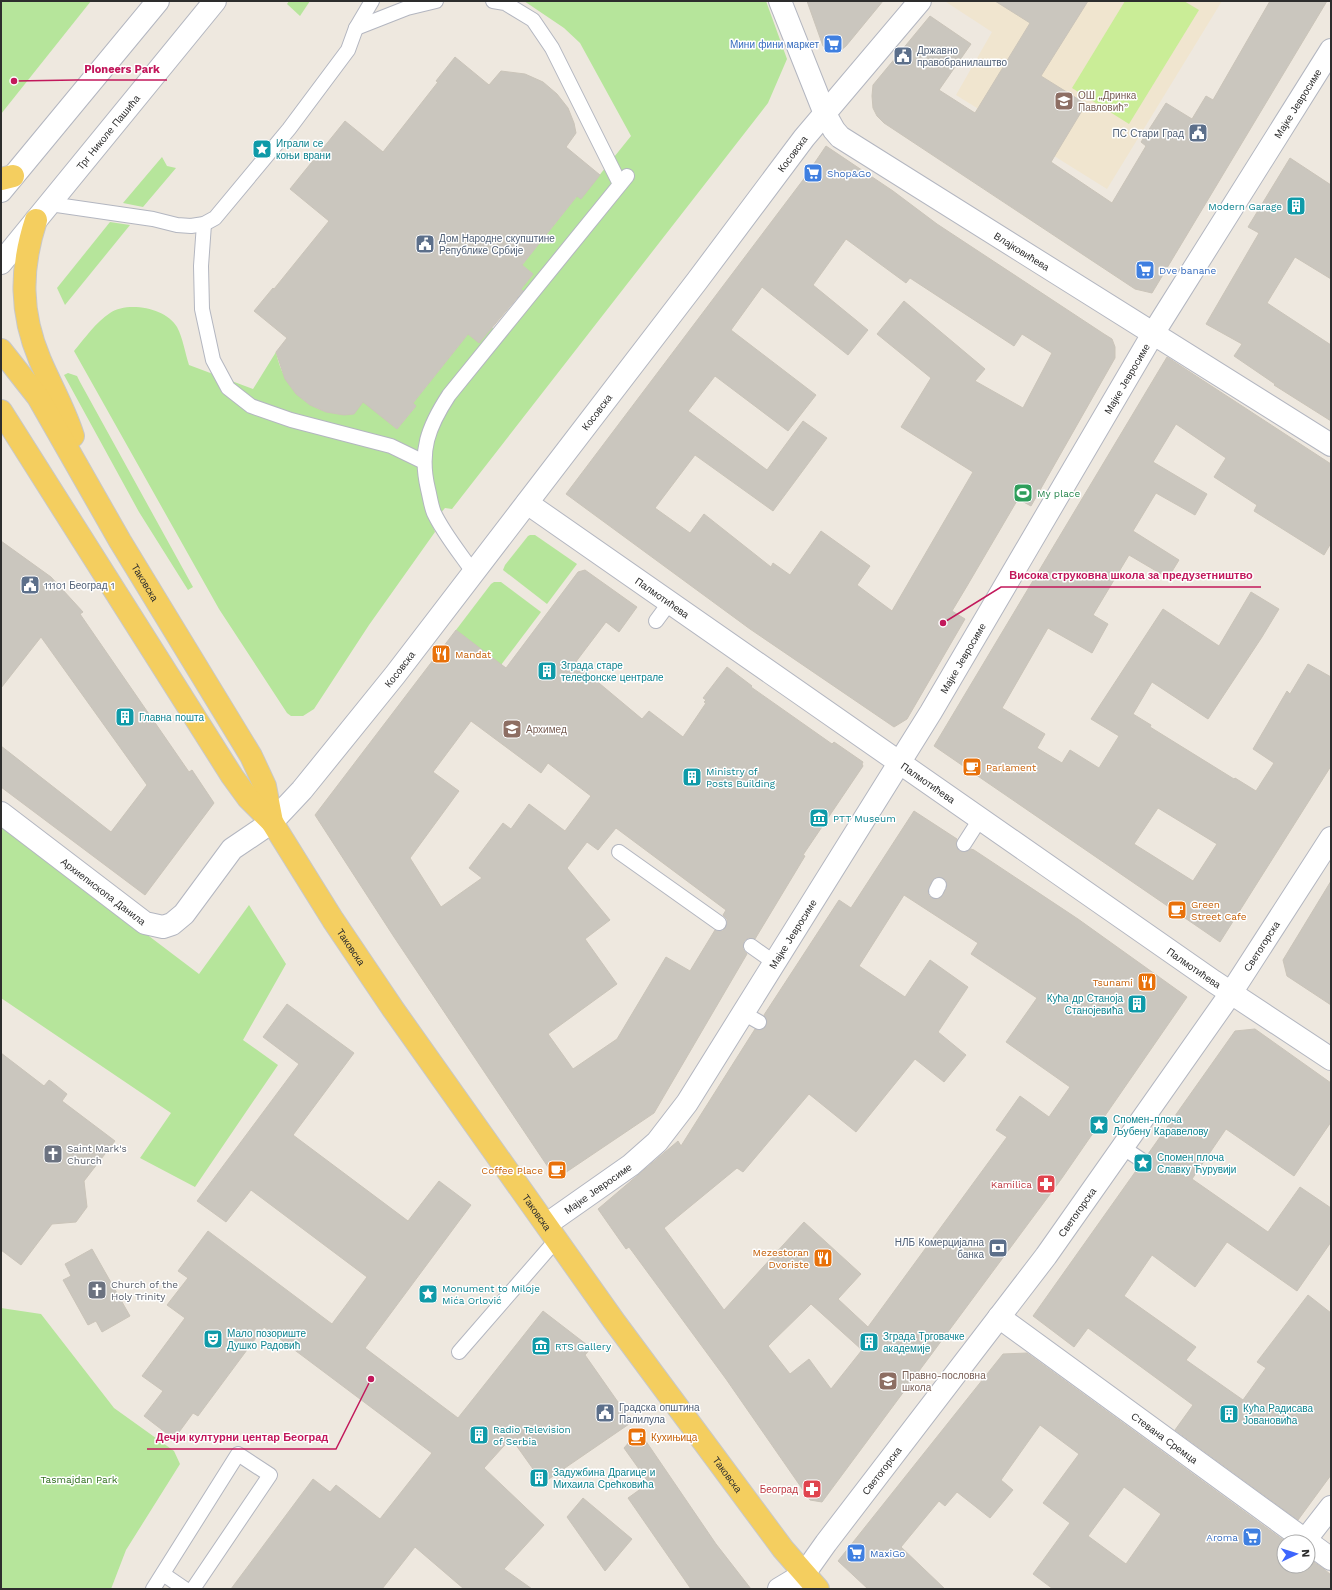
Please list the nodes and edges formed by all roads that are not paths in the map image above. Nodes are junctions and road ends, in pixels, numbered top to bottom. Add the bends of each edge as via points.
1 (158, 1) edge
2 (215, 1) edge
3 (372, 1) edge
4 (436, 1) edge
5 (493, 1) edge
6 (780, 1) edge
7 (920, 1) edge
8 (356, 28) junction
9 (1331, 50) edge
10 (824, 114) junction
11 (5, 182) edge
12 (43, 212) junction
13 (204, 224) junction
14 (1, 263) edge
15 (1154, 332) junction
16 (1, 350) edge
17 (1, 412) edge
18 (1331, 445) edge
19 (424, 462) junction
20 (80, 469) junction
21 (527, 503) junction
22 (473, 572) junction
23 (670, 602) junction
24 (656, 621) dead end
25 (900, 763) junction
26 (1, 813) edge
27 (980, 819) junction
28 (272, 822) junction
29 (1331, 838) edge
30 (964, 844) dead end
31 (619, 852) dead end
32 (719, 923) dead end
33 (751, 946) dead end
34 (775, 963) junction
35 (1231, 993) junction
36 (1331, 1059) edge
37 (1122, 1147) junction
38 (1143, 1161) dead end
39 (552, 1232) junction
40 (999, 1317) junction
41 (459, 1352) dead end
42 (1331, 1507) edge
43 (1299, 1534) edge
44 (1310, 1534) edge
45 (1316, 1547) edge
46 (1331, 1559) edge
47 (163, 1574) junction
48 (807, 1584) edge
49 (153, 1589) edge
50 (185, 1589) edge
51 (193, 1589) edge
52 (779, 1589) edge

1 - 11 street
2 - 12 street, Трг Николе Пашића
3 - 8 lane
4 - 8 lane via 407,8
5 - 19 lane via 505,3 533,20 552,48 624,180 449,395 431,425
6 - 10 street, Влајковићева
7 - 10 street, Косовска
8 - 13 lane via 348,50 225,208
9 - 15 street, Мајке Јевросиме
10 - 15 street, Влајковићева via 840,137
10 - 21 street, Косовска
12 - 13 lane via 153,219 191,226
12 - 14 street, Трг Николе Пашића
12 - 20 main road via 30,239 25,264 24,301 31,336 68,420
13 - 19 lane via 200,266 202,309 213,360 228,388 251,406 291,420 390,446
15 - 18 street, Влајковићева
15 - 25 street, Мајке Јевросиме
16 - 20 main road, Таковска via 38,397
17 - 28 main road, Таковска via 232,776 248,798
19 - 22 lane via 434,512
20 - 28 main road, Таковска via 120,541 254,761 264,786
21 - 22 street, Косовска
21 - 23 street, Палмотићева
22 - 28 street, Косовска via 395,675 302,790
23 - 24 lane
23 - 25 street, Палмотићева
25 - 27 street, Палмотићева
25 - 34 street, Мајке Јевросиме
26 - 28 street, Архиепископа Данила via 145,923 163,927 172,924 184,914 232,849
27 - 30 lane
27 - 35 street, Палмотићева
28 - 39 main road, Таковска via 333,920 393,1009
29 - 35 street, Светогорска
31 - 32 lane
33 - 34 lane
34 - 39 street, Мајке Јевросиме via 751,1018 657,1142
35 - 36 street, Палмотићева
35 - 37 street, Светогорска
37 - 38 lane
37 - 40 street, Светогорска via 1046,1256
39 - 41 lane
39 - 48 main road, Таковска
40 - 43 street, Стевана Сремца
40 - 48 street, Светогорска via 826,1543
42 - 44 street
45 - 46 street, Стевана Сремца
47 - 49 lane
47 - 50 lane
47 - 51 lane via 238,1454 270,1475
48 - 52 street

